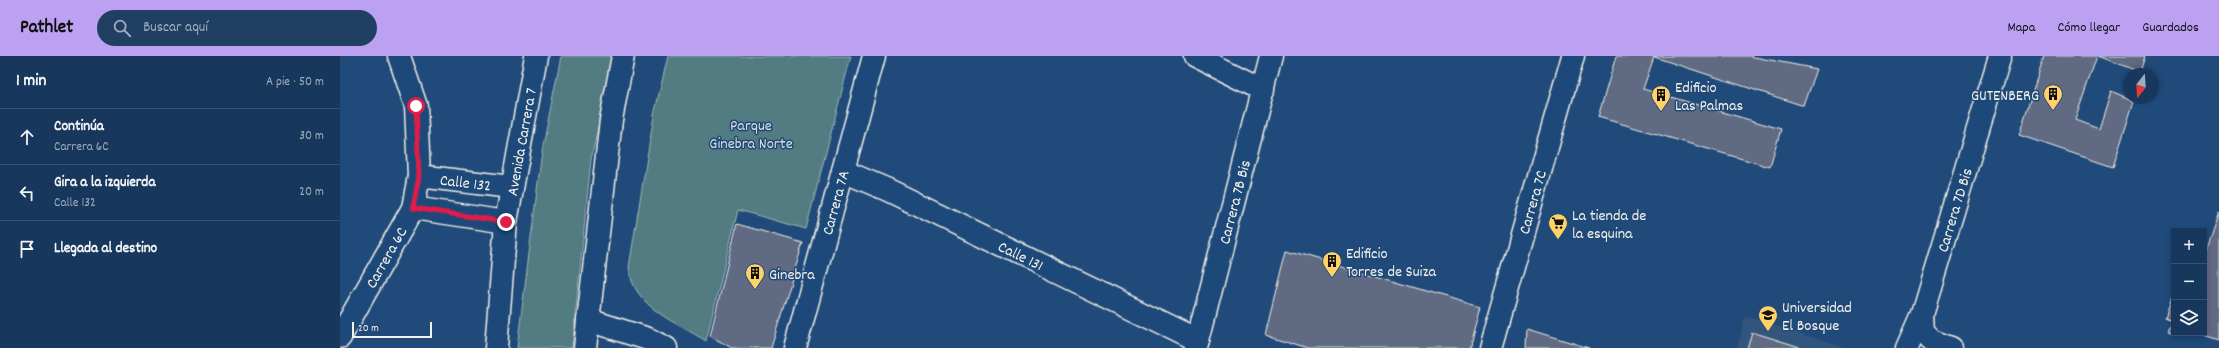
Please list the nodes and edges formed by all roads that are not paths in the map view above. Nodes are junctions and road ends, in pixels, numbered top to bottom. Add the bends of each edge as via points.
1 (400, 56) edge
2 (536, 56) edge
3 (623, 56) edge
4 (874, 56) edge
5 (1195, 56) edge
6 (1271, 56) edge
7 (1573, 56) edge
8 (2000, 56) edge
9 (1262, 90) junction
10 (843, 172) junction
11 (419, 176) junction
12 (511, 187) junction
13 (413, 208) junction
14 (506, 222) junction
15 (1922, 314) junction
16 (588, 320) junction
17 (340, 337) edge
18 (1197, 345) edge
19 (496, 348) edge
20 (585, 348) edge
21 (666, 348) edge
22 (795, 348) edge
23 (1490, 348) edge
24 (1907, 348) edge
25 (1951, 348) edge

1 - 11 street, Carrera 6C via 416,106
2 - 12 street, Avenida Carrera 7
3 - 16 street via 611,120
4 - 10 street, Carrera 7A
5 - 9 street
6 - 9 street, Carrera 7B Bis
7 - 23 street, Carrera 7C
8 - 15 street, Carrera 7D Bis
9 - 18 street, Carrera 7B Bis
10 - 18 street, Calle 131 via 888,190
10 - 22 street, Carrera 7A
11 - 12 street, Calle 132
11 - 13 street, Carrera 6C
12 - 14 street, Avenida Carrera 7
13 - 14 street
13 - 17 street, Carrera 6C
14 - 19 street, Avenida Carrera 7
15 - 24 street
15 - 25 street, Carrera 7D Bis via 1923,332 1932,341
16 - 20 street
16 - 21 street via 648,339

